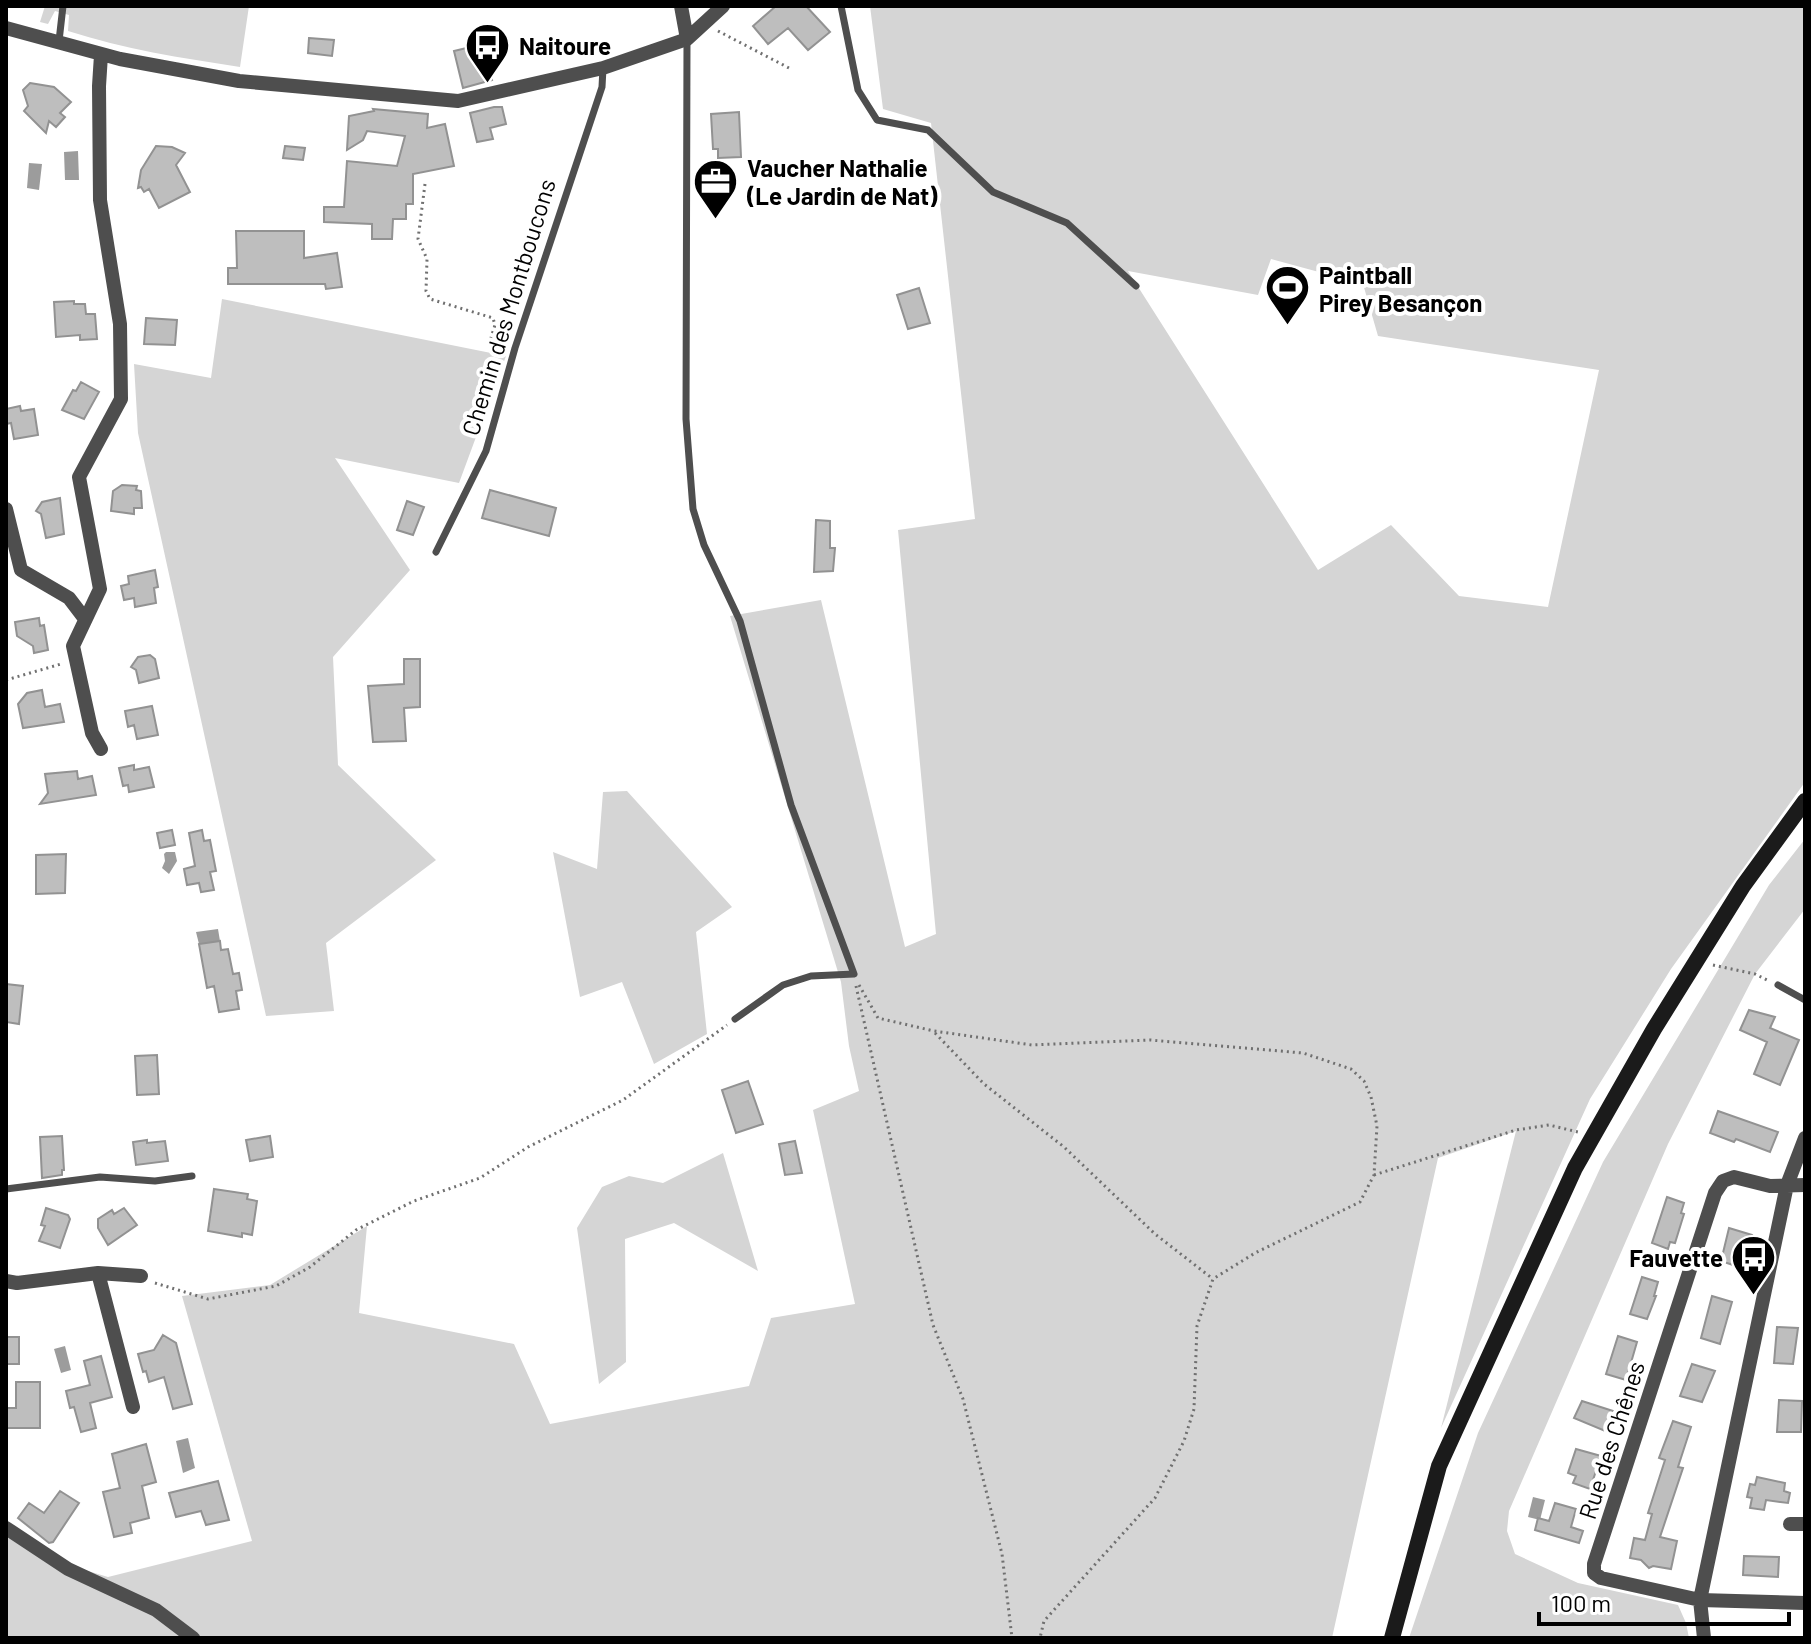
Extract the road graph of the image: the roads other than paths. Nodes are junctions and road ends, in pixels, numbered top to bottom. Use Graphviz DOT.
graph roads {
  1 [pos="63,6"];
  2 [pos="681,6"];
  3 [pos="723,6"];
  4 [pos="841,6"];
  5 [pos="6,28"];
  6 [pos="687,39"];
  7 [pos="59,41"];
  8 [pos="101,55"];
  9 [pos="603,68"];
  10 [pos="1136,286"];
  11 [pos="6,509"];
  12 [pos="436,552"];
  13 [pos="85,619"];
  14 [pos="101,749"];
  15 [pos="1805,801"];
  16 [pos="1778,985"];
  17 [pos="1805,1000"];
  18 [pos="735,1019"];
  19 [pos="1805,1138"];
  20 [pos="192,1176"];
  21 [pos="1787,1185"];
  22 [pos="1805,1185"];
  23 [pos="6,1189"];
  24 [pos="98,1273"];
  25 [pos="141,1276"];
  26 [pos="6,1281"];
  27 [pos="133,1407"];
  28 [pos="6,1528"];
  29 [pos="1700,1600"];
  30 [pos="1805,1603"];
  31 [pos="193,1638"];
  32 [pos="1392,1638"];
  33 [pos="1704,1638"];
  1 -- 7 [label="lane"];
  2 -- 6 [label="street"];
  3 -- 6 [label="street"];
  4 -- 10 [label="lane"];
  5 -- 7 [label="street"];
  6 -- 9 [label="street"];
  6 -- 18 [label="lane"];
  7 -- 8 [label="street"];
  8 -- 9 [label="street"];
  8 -- 13 [label="street"];
  9 -- 12 [label="lane, Chemin des Montboucons"];
  11 -- 13 [label="street"];
  13 -- 14 [label="street"];
  15 -- 32 [label="main road"];
  16 -- 17 [label="lane"];
  19 -- 21 [label="street"];
  20 -- 23 [label="lane"];
  21 -- 22 [label="street"];
  21 -- 29 [label="street"];
  21 -- 29 [label="street, Rue des Chênes"];
  24 -- 25 [label="street"];
  24 -- 26 [label="street"];
  24 -- 27 [label="street"];
  28 -- 31 [label="street"];
  29 -- 30 [label="street, Rue des Chênes"];
  29 -- 33 [label="street"];
}
